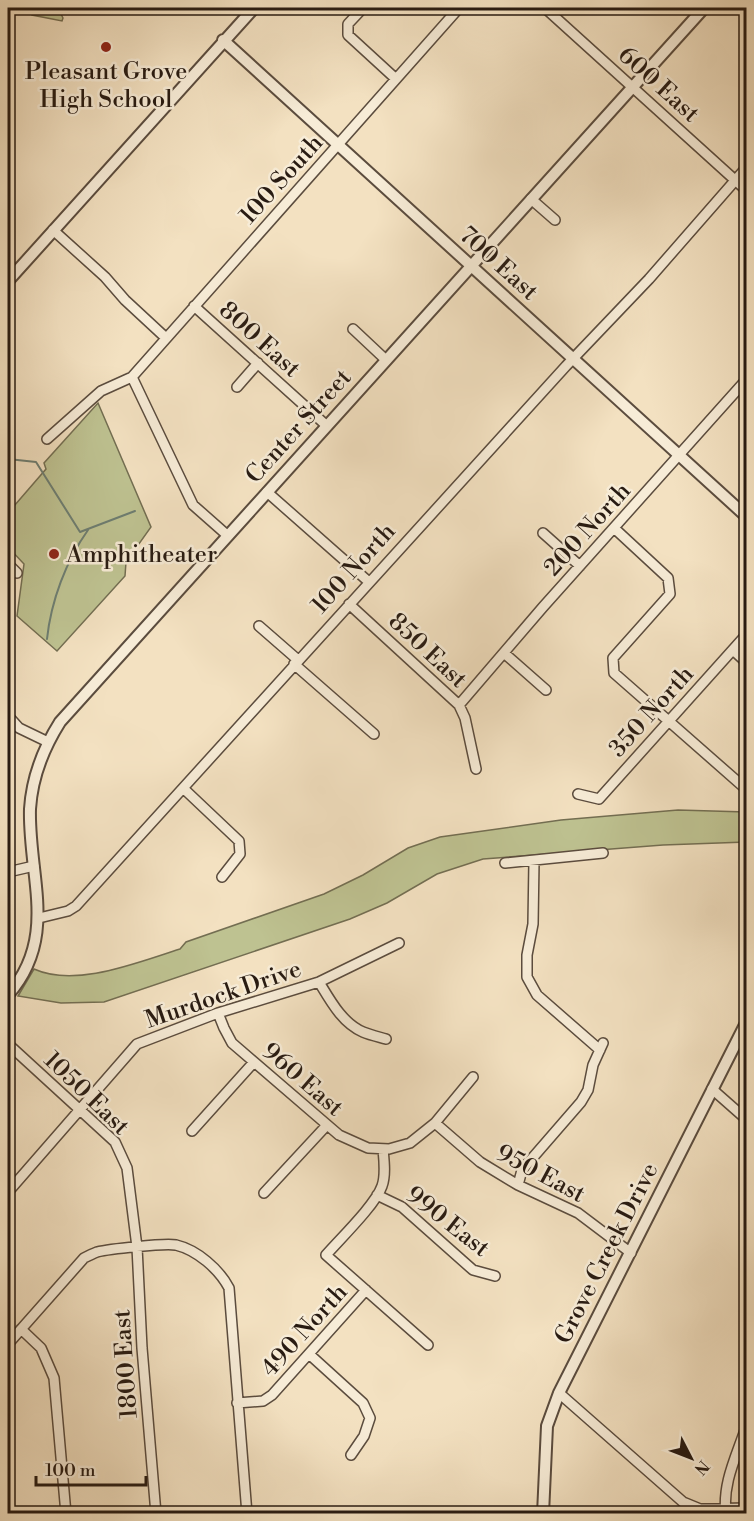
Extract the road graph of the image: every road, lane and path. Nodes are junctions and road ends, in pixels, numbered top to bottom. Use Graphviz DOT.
graph roads {
  1 [pos="254,8"];
  2 [pos="363,8"];
  3 [pos="459,8"];
  4 [pos="545,8"];
  5 [pos="704,8"];
  6 [pos="224,40"];
  7 [pos="396,79"];
  8 [pos="633,86"];
  9 [pos="338,145"];
  10 [pos="747,168"];
  11 [pos="736,180"];
  12 [pos="747,190"];
  13 [pos="531,199"];
  14 [pos="555,220"];
  15 [pos="53,230"];
  16 [pos="470,266"];
  17 [pos="8,281"];
  18 [pos="194,306"];
  19 [pos="353,329"];
  20 [pos="166,338"];
  21 [pos="574,358"];
  22 [pos="386,360"];
  23 [pos="258,363"];
  24 [pos="132,377"];
  25 [pos="747,380"];
  26 [pos="237,387"];
  27 [pos="327,426"];
  28 [pos="47,439"];
  29 [pos="680,455"];
  30 [pos="267,492"];
  31 [pos="747,516"];
  32 [pos="614,528"];
  33 [pos="543,533"];
  34 [pos="227,535"];
  35 [pos="8,564"];
  36 [pos="580,566"];
  37 [pos="17,573"];
  38 [pos="369,582"];
  39 [pos="349,604"];
  40 [pos="259,626"];
  41 [pos="747,635"];
  42 [pos="733,650"];
  43 [pos="504,653"];
  44 [pos="296,662"];
  45 [pos="747,662"];
  46 [pos="546,690"];
  47 [pos="459,705"];
  48 [pos="10,718"];
  49 [pos="668,722"];
  50 [pos="374,734"];
  51 [pos="48,742"];
  52 [pos="476,769"];
  53 [pos="183,788"];
  54 [pos="747,789"];
  55 [pos="578,794"];
  56 [pos="603,853"];
  57 [pos="534,861"];
  58 [pos="505,863"];
  59 [pos="34,866"];
  60 [pos="8,872"];
  61 [pos="222,877"];
  62 [pos="39,918"];
  63 [pos="399,943"];
  64 [pos="319,982"];
  65 [pos="8,995"];
  66 [pos="218,1013"];
  67 [pos="747,1023"];
  68 [pos="386,1039"];
  69 [pos="8,1044"];
  70 [pos="254,1062"];
  71 [pos="473,1077"];
  72 [pos="712,1089"];
  73 [pos="81,1110"];
  74 [pos="747,1119"];
  75 [pos="435,1123"];
  76 [pos="327,1125"];
  77 [pos="192,1131"];
  78 [pos="383,1149"];
  79 [pos="518,1185"];
  80 [pos="8,1192"];
  81 [pos="264,1193"];
  82 [pos="377,1195"];
  83 [pos="137,1247"];
  84 [pos="631,1253"];
  85 [pos="495,1276"];
  86 [pos="366,1290"];
  87 [pos="21,1329"];
  88 [pos="8,1344"];
  89 [pos="428,1345"];
  90 [pos="309,1354"];
  91 [pos="560,1393"];
  92 [pos="237,1403"];
  93 [pos="747,1426"];
  94 [pos="351,1455"];
  95 [pos="747,1508"];
  96 [pos="726,1511"];
  97 [pos="66,1514"];
  98 [pos="156,1514"];
  99 [pos="247,1514"];
  100 [pos="543,1514"];
  1 -- 6 [label="street"];
  2 -- 7 [label="street"];
  3 -- 7 [label="street, 100 South"];
  4 -- 8 [label="street, 600 East"];
  5 -- 8 [label="street, Center Street"];
  6 -- 9 [label="street, 700 East"];
  6 -- 15 [label="street"];
  7 -- 9 [label="street, 100 South"];
  8 -- 11 [label="street, 600 East"];
  8 -- 13 [label="street, Center Street"];
  9 -- 16 [label="street, 700 East"];
  9 -- 18 [label="street, 100 South"];
  10 -- 11 [label="street, 100 North"];
  11 -- 12 [label="street, 600 East"];
  11 -- 21 [label="street, 100 North"];
  13 -- 14 [label="street"];
  13 -- 16 [label="street, Center Street"];
  15 -- 17 [label="street"];
  15 -- 20 [label="street"];
  16 -- 21 [label="street, 700 East"];
  16 -- 22 [label="street, Center Street"];
  18 -- 20 [label="street, 100 South"];
  18 -- 23 [label="street, 800 East"];
  19 -- 22 [label="street"];
  20 -- 24 [label="street, 100 South"];
  21 -- 29 [label="street, 700 East"];
  21 -- 38 [label="street, 100 North"];
  22 -- 27 [label="street, Center Street"];
  23 -- 26 [label="street"];
  23 -- 27 [label="street, 800 East"];
  24 -- 28 [label="street"];
  24 -- 34 [label="street"];
  25 -- 29 [label="street, 200 North"];
  27 -- 30 [label="street, Center Street"];
  29 -- 31 [label="street, 700 East"];
  29 -- 32 [label="street, 200 North"];
  30 -- 34 [label="street, Center Street"];
  30 -- 38 [label="street"];
  32 -- 36 [label="street, 200 North"];
  32 -- 49 [label="street"];
  33 -- 36 [label="street"];
  34 -- 51 [label="street, Center Street"];
  35 -- 37 [label="street"];
  36 -- 43 [label="street, 200 North"];
  38 -- 39 [label="street, 100 North"];
  39 -- 44 [label="street, 100 North"];
  39 -- 47 [label="street, 850 East"];
  40 -- 44 [label="street"];
  41 -- 42 [label="street, 350 North"];
  42 -- 45 [label="street"];
  42 -- 49 [label="street, 350 North"];
  43 -- 46 [label="street"];
  43 -- 47 [label="street, 200 North"];
  44 -- 50 [label="street"];
  44 -- 53 [label="street, 100 North"];
  47 -- 52 [label="street, 850 East"];
  48 -- 51 [label="street"];
  49 -- 54 [label="street"];
  49 -- 55 [label="street, 350 North"];
  51 -- 59 [label="street, Center Street"];
  53 -- 61 [label="street"];
  53 -- 62 [label="street, 100 North"];
  56 -- 57 [label="street"];
  57 -- 58 [label="street"];
  57 -- 79 [label="street"];
  59 -- 60 [label="street"];
  59 -- 62 [label="street, Center Street"];
  62 -- 65 [label="street"];
  63 -- 64 [label="street, Murdock Drive"];
  64 -- 66 [label="street, Murdock Drive"];
  64 -- 68 [label="street"];
  66 -- 70 [label="street, 960 East"];
  66 -- 73 [label="street, Murdock Drive"];
  67 -- 72 [label="street, Grove Creek Drive"];
  69 -- 73 [label="street, 1050 East"];
  70 -- 76 [label="street, 960 East"];
  70 -- 77 [label="street"];
  71 -- 75 [label="street"];
  72 -- 74 [label="street"];
  72 -- 84 [label="street, Grove Creek Drive"];
  73 -- 80 [label="street, Murdock Drive"];
  73 -- 83 [label="street, 1050 East"];
  75 -- 78 [label="street"];
  75 -- 79 [label="street, 950 East"];
  76 -- 78 [label="street, 960 East"];
  76 -- 81 [label="street"];
  78 -- 82 [label="street"];
  79 -- 84 [label="street, 950 East"];
  82 -- 85 [label="street, 990 East"];
  82 -- 86 [label="street"];
  83 -- 87 [label="street"];
  83 -- 92 [label="street"];
  83 -- 98 [label="street, 1800 East"];
  84 -- 91 [label="street, Grove Creek Drive"];
  86 -- 89 [label="street"];
  86 -- 90 [label="street, 490 North"];
  87 -- 88 [label="street"];
  87 -- 97 [label="street"];
  90 -- 92 [label="street, 490 North"];
  90 -- 94 [label="street"];
  91 -- 96 [label="street"];
  91 -- 100 [label="street, Grove Creek Drive"];
  92 -- 99 [label="street"];
  93 -- 96 [label="street"];
  95 -- 96 [label="street"];
}
